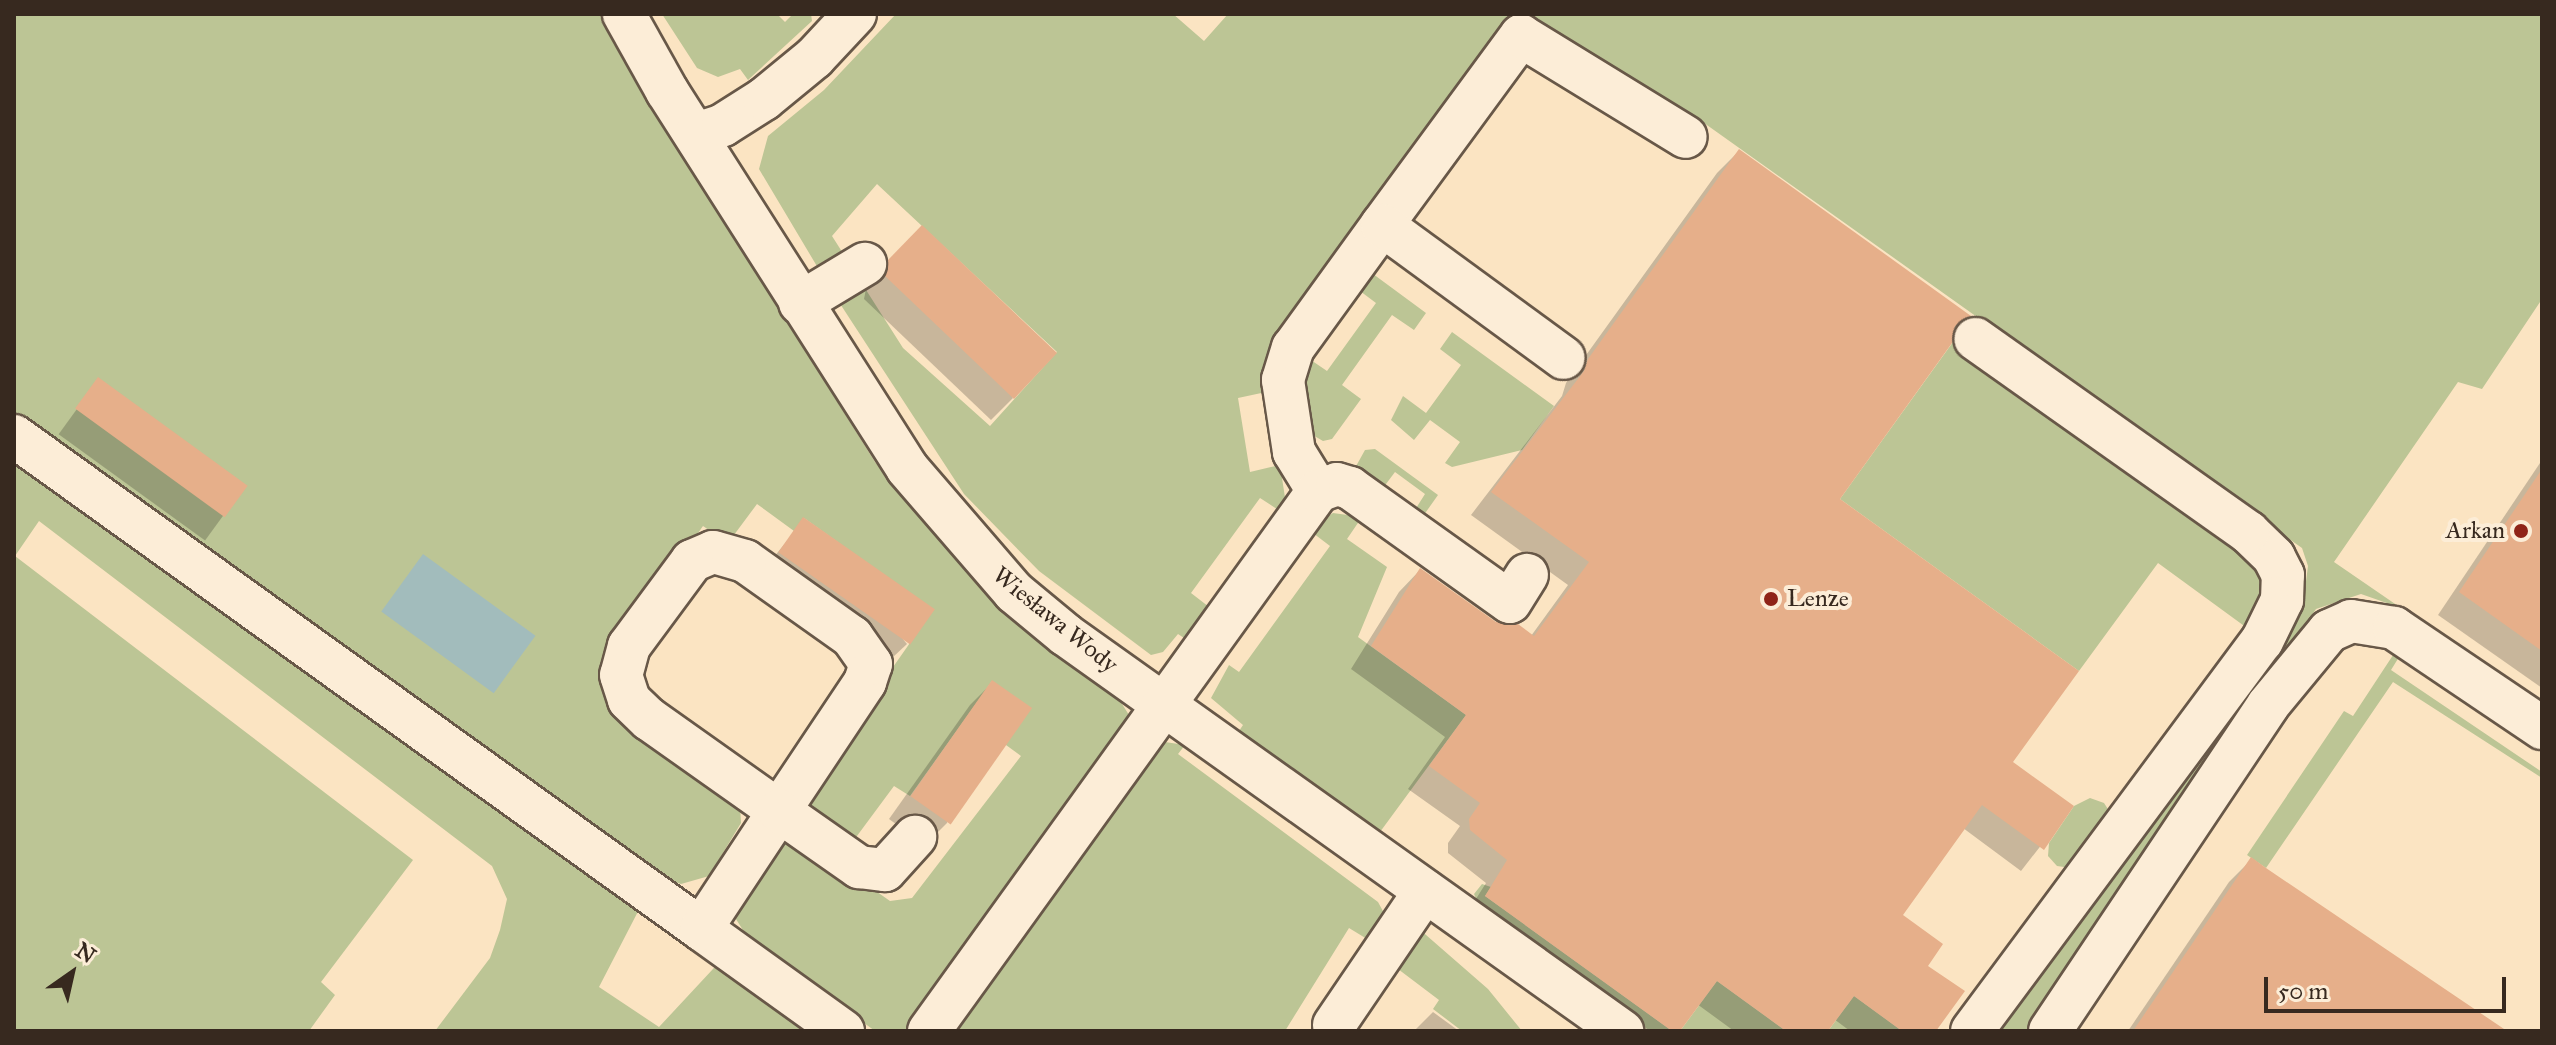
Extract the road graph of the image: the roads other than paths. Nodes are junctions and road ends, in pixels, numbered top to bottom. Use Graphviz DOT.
graph roads {
  1 [pos="624,14"];
  2 [pos="855,14"];
  3 [pos="696,134"];
  4 [pos="1686,137"];
  5 [pos="1382,225"];
  6 [pos="865,264"];
  7 [pos="800,303"];
  8 [pos="1975,339"];
  9 [pos="1564,358"];
  10 [pos="14,436"];
  11 [pos="1318,491"];
  12 [pos="1527,575"];
  13 [pos="1166,705"];
  14 [pos="2542,728"];
  15 [pos="779,811"];
  16 [pos="915,837"];
  17 [pos="1425,891"];
  18 [pos="701,929"];
  19 [pos="1334,1025"];
  20 [pos="843,1031"];
  21 [pos="929,1031"];
  22 [pos="1622,1031"];
  23 [pos="1972,1031"];
  24 [pos="2050,1031"];
  1 -- 3 [label="street, Wiesława Wody"];
  2 -- 3 [label="street"];
  3 -- 7 [label="street, Wiesława Wody"];
  4 -- 5 [label="street"];
  5 -- 9 [label="street"];
  5 -- 11 [label="street"];
  6 -- 7 [label="street"];
  7 -- 13 [label="street, Wiesława Wody"];
  8 -- 23 [label="street"];
  10 -- 18 [label="street"];
  11 -- 12 [label="street"];
  11 -- 13 [label="street"];
  13 -- 17 [label="street, Wiesława Wody"];
  13 -- 21 [label="street"];
  14 -- 24 [label="street"];
  15 -- 15 [label="street"];
  15 -- 16 [label="street"];
  15 -- 18 [label="street"];
  17 -- 19 [label="street"];
  17 -- 22 [label="street, Wiesława Wody"];
  18 -- 20 [label="street"];
}
